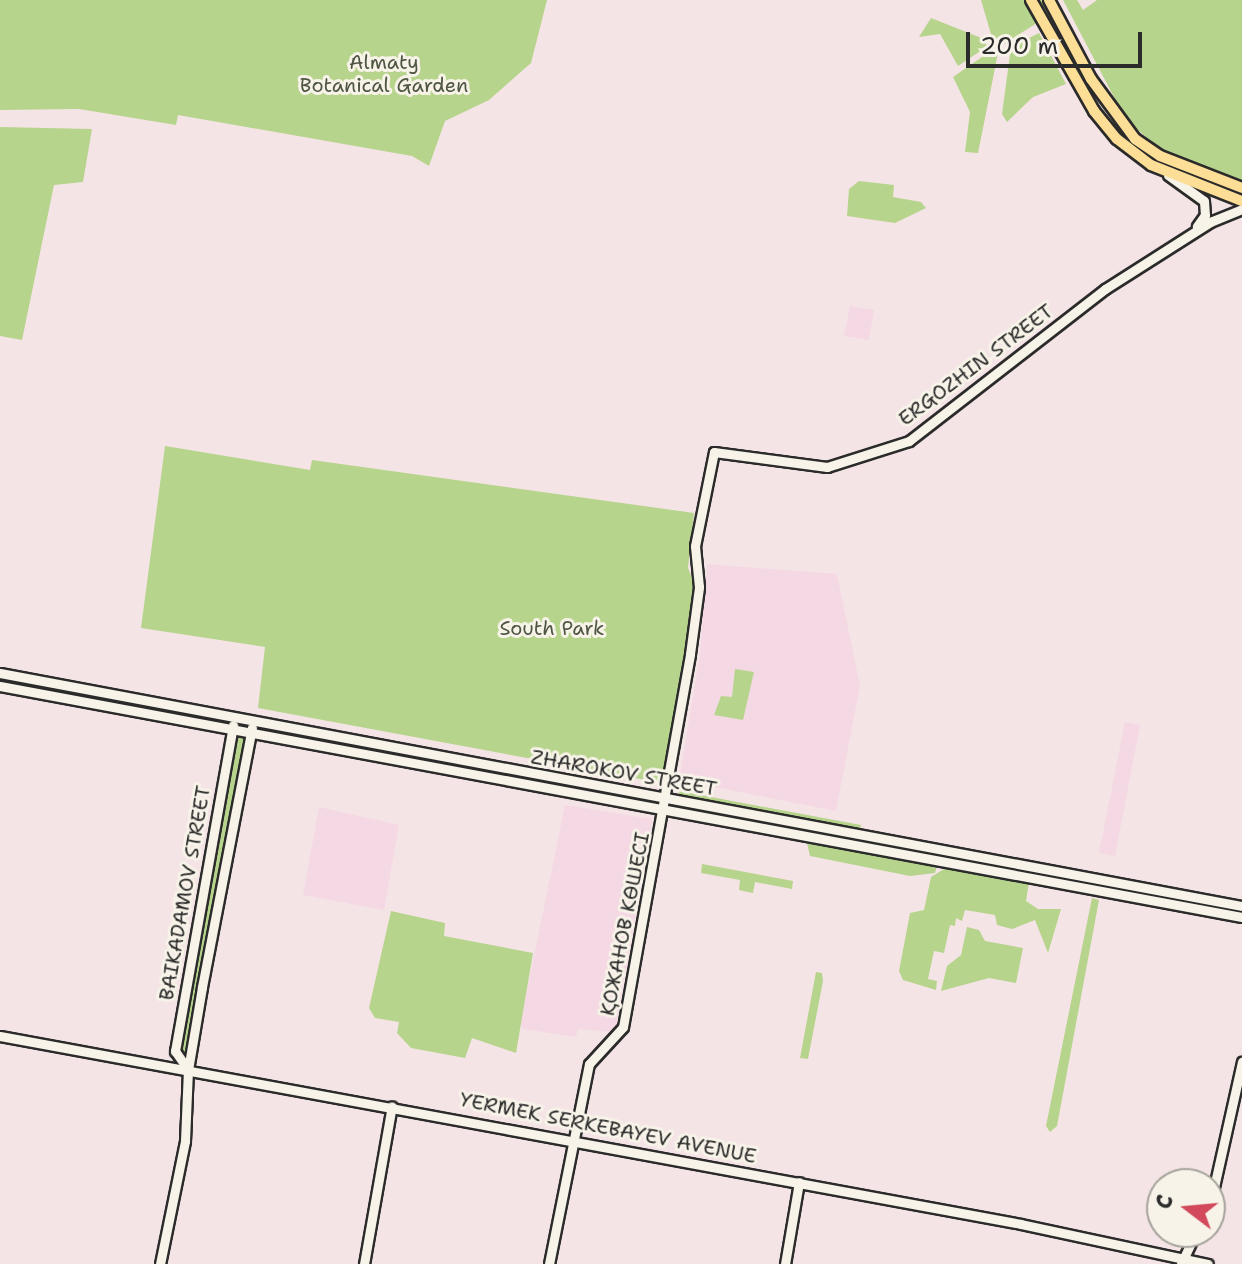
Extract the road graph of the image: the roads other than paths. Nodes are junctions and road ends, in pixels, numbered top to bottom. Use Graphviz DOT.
graph roads {
  1 [pos="1031,0"];
  2 [pos="1049,0"];
  3 [pos="1151,165"];
  4 [pos="1242,188"];
  5 [pos="1242,201"];
  6 [pos="1242,209"];
  7 [pos="1192,232"];
  8 [pos="0,673"];
  9 [pos="0,686"];
  10 [pos="234,723"];
  11 [pos="252,726"];
  12 [pos="382,751"];
  13 [pos="667,800"];
  14 [pos="665,811"];
  15 [pos="1033,867"];
  16 [pos="1030,878"];
  17 [pos="1242,906"];
  18 [pos="1242,917"];
  19 [pos="184,995"];
  20 [pos="200,997"];
  21 [pos="0,1036"];
  22 [pos="1242,1062"];
  23 [pos="188,1070"];
  24 [pos="392,1106"];
  25 [pos="572,1140"];
  26 [pos="1218,1168"];
  27 [pos="799,1182"];
  28 [pos="1182,1261"];
  29 [pos="160,1264"];
  30 [pos="364,1264"];
  31 [pos="549,1264"];
  32 [pos="785,1264"];
  33 [pos="1208,1264"];
  1 -- 3 [label="main road"];
  2 -- 4 [label="main road"];
  3 -- 5 [label="main road"];
  3 -- 7 [label="street"];
  6 -- 7 [label="street, ERGOZHIN STREET"];
  7 -- 13 [label="street, ERGOZHIN STREET"];
  8 -- 10 [label="street, ZHAROKOV STREET"];
  9 -- 10 [label="street, ZHAROKOV STREET"];
  10 -- 11 [label="street, ZHAROKOV STREET"];
  10 -- 19 [label="street, BAIKADAMOV STREET"];
  11 -- 12 [label="street, ZHAROKOV STREET"];
  11 -- 20 [label="street, BAIKADAMOV STREET"];
  12 -- 13 [label="street, ZHAROKOV STREET"];
  12 -- 14 [label="street, ZHAROKOV STREET"];
  13 -- 14 [label="street, ҚОЖАНОВ КӨШЕСІ"];
  13 -- 15 [label="street, ZHAROKOV STREET"];
  14 -- 16 [label="street, ZHAROKOV STREET"];
  14 -- 25 [label="street, ҚОЖАНОВ КӨШЕСІ"];
  15 -- 16 [label="street"];
  15 -- 17 [label="street, ZHAROKOV STREET"];
  16 -- 18 [label="street, ZHAROKOV STREET"];
  19 -- 20 [label="street"];
  19 -- 23 [label="street, BAIKADAMOV STREET"];
  20 -- 23 [label="street, BAIKADAMOV STREET"];
  21 -- 23 [label="street, YERMEK SERKEBAYEV AVENUE"];
  22 -- 26 [label="street"];
  23 -- 24 [label="street, YERMEK SERKEBAYEV AVENUE"];
  23 -- 29 [label="street, BAIKADAMOV STREET"];
  24 -- 25 [label="street, YERMEK SERKEBAYEV AVENUE"];
  24 -- 30 [label="street"];
  25 -- 27 [label="street, YERMEK SERKEBAYEV AVENUE"];
  25 -- 31 [label="street, ҚОЖАНОВ КӨШЕСІ"];
  27 -- 28 [label="street, YERMEK SERKEBAYEV AVENUE"];
  27 -- 32 [label="street"];
  28 -- 33 [label="street, YERMEK SERKEBAYEV AVENUE"];
}
